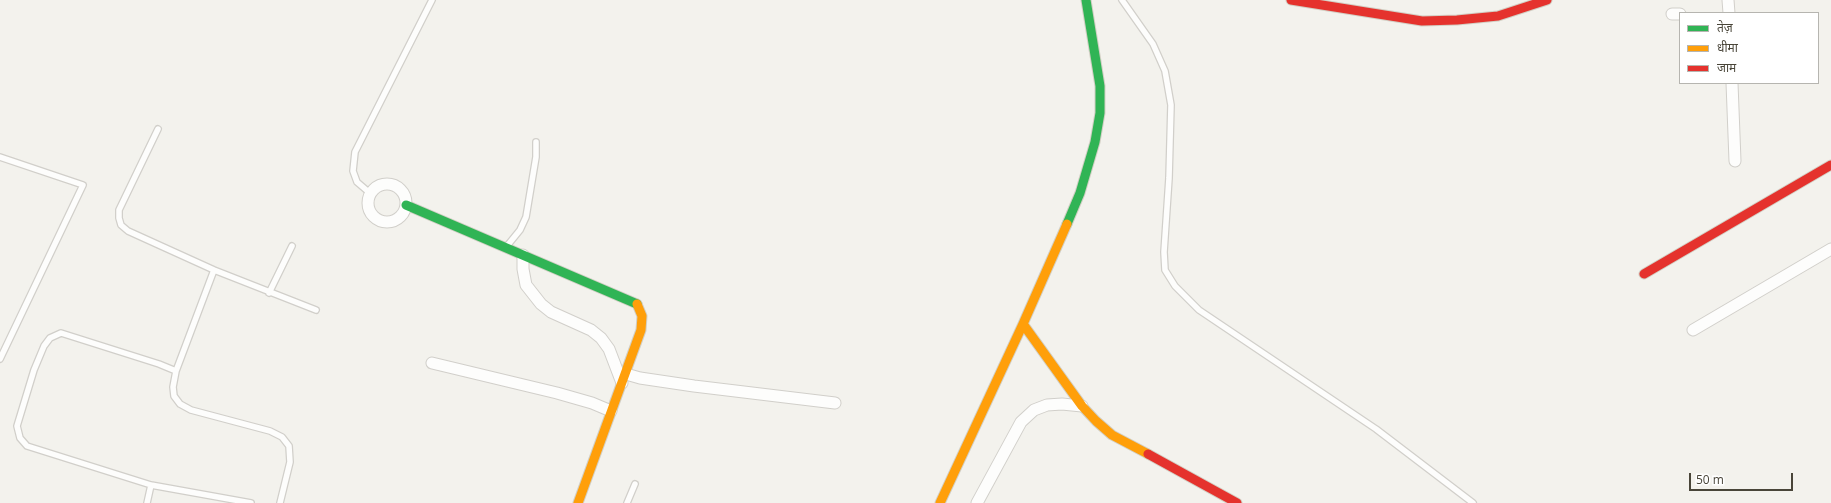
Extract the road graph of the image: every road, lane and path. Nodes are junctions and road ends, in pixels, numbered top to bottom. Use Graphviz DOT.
graph roads {
  1 [pos="432,0"];
  2 [pos="1086,0"];
  3 [pos="1122,0"];
  4 [pos="1291,0"];
  5 [pos="1547,0"];
  6 [pos="1728,0"];
  7 [pos="1529,3"];
  8 [pos="1729,12"];
  9 [pos="1732,84"];
  10 [pos="158,129"];
  11 [pos="536,142"];
  12 [pos="0,157"];
  13 [pos="1735,161"];
  14 [pos="1831,165"];
  15 [pos="370,194"];
  16 [pos="406,205"];
  17 [pos="292,246"];
  18 [pos="506,248"];
  19 [pos="1831,250"];
  20 [pos="523,255"];
  21 [pos="214,270"];
  22 [pos="1644,274"];
  23 [pos="269,293"];
  24 [pos="316,310"];
  25 [pos="1023,324"];
  26 [pos="1693,330"];
  27 [pos="0,359"];
  28 [pos="432,363"];
  29 [pos="176,371"];
  30 [pos="624,379"];
  31 [pos="834,403"];
  32 [pos="1082,406"];
  33 [pos="611,411"];
  34 [pos="635,484"];
  35 [pos="151,485"];
  36 [pos="147,503"];
  37 [pos="251,503"];
  38 [pos="280,503"];
  39 [pos="578,503"];
  40 [pos="627,503"];
  41 [pos="940,503"];
  42 [pos="978,503"];
  43 [pos="1237,503"];
  44 [pos="1473,503"];
  1 -- 15 [label="lane"];
  2 -- 25 [label="street"];
  3 -- 44 [label="lane"];
  4 -- 7 [label="street"];
  5 -- 7 [label="street"];
  6 -- 8 [label="street"];
  9 -- 13 [label="street"];
  10 -- 21 [label="lane"];
  11 -- 18 [label="lane"];
  12 -- 27 [label="lane"];
  14 -- 22 [label="street"];
  15 -- 16 [label="street"];
  15 -- 16 [label="street"];
  16 -- 18 [label="street"];
  17 -- 23 [label="lane"];
  18 -- 20 [label="street"];
  19 -- 26 [label="street"];
  20 -- 30 [label="street"];
  20 -- 30 [label="street"];
  21 -- 23 [label="lane"];
  21 -- 29 [label="lane"];
  23 -- 24 [label="lane"];
  25 -- 32 [label="street"];
  25 -- 41 [label="street"];
  28 -- 33 [label="street"];
  29 -- 35 [label="lane"];
  29 -- 38 [label="lane"];
  30 -- 31 [label="street"];
  30 -- 33 [label="street"];
  32 -- 42 [label="street"];
  32 -- 43 [label="street"];
  33 -- 39 [label="street"];
  34 -- 40 [label="lane"];
  35 -- 36 [label="lane"];
  35 -- 37 [label="lane"];
}
